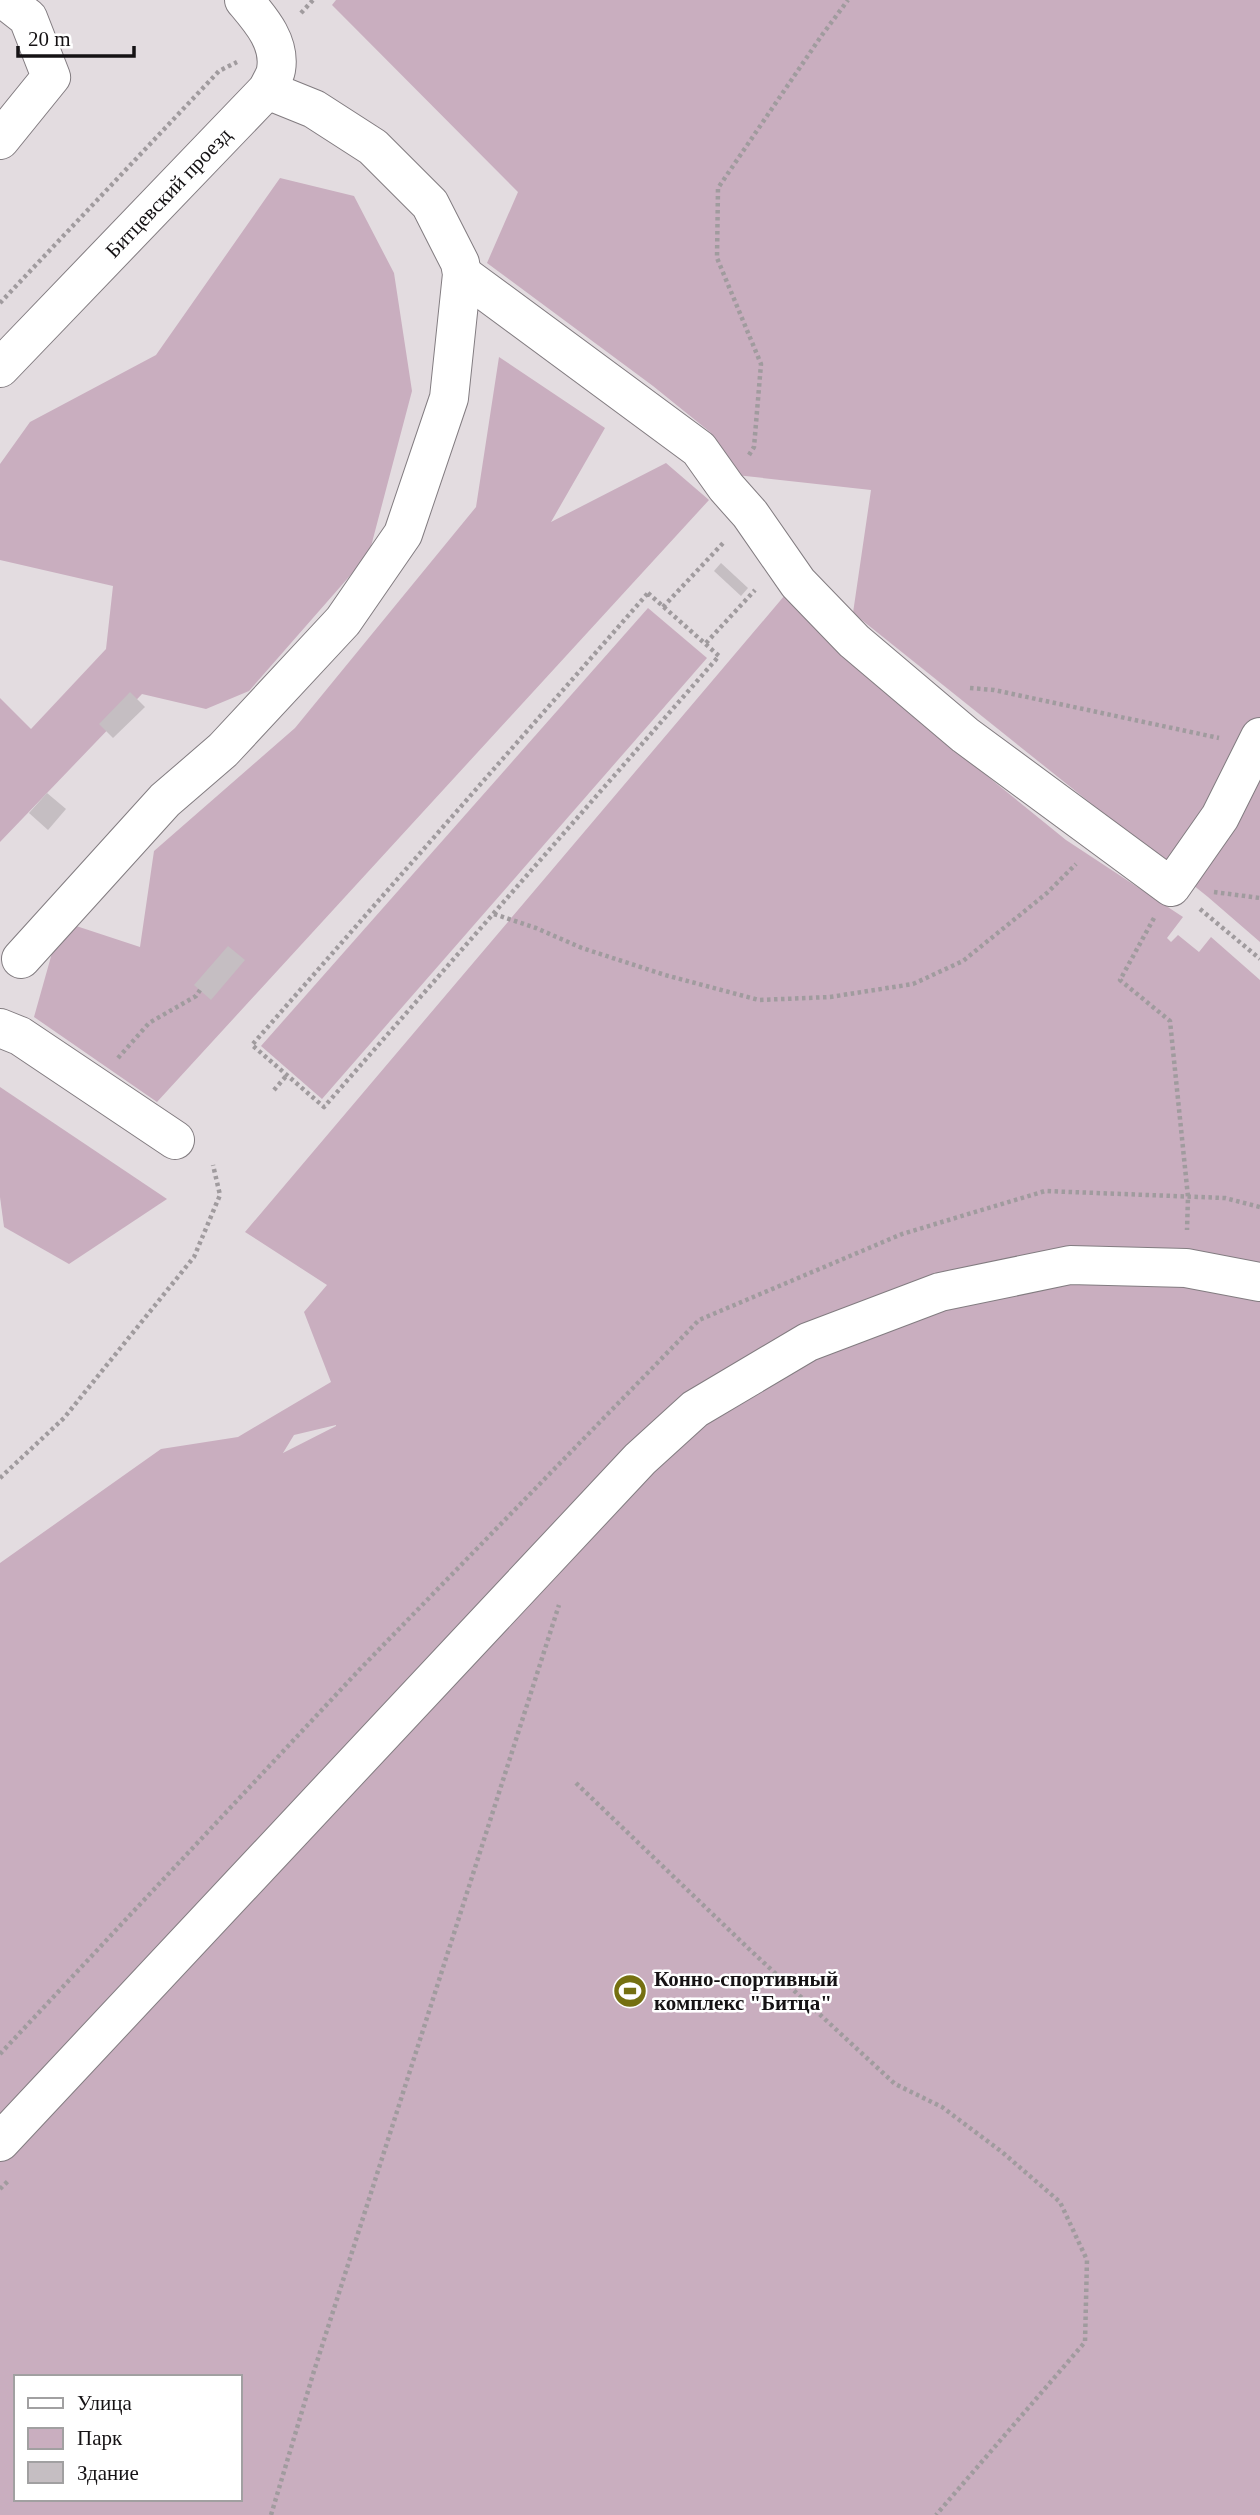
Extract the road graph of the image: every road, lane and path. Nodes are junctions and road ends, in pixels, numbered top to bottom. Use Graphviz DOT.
graph roads {
  1 [pos="5,0"];
  2 [pos="244,0"];
  3 [pos="848,0"];
  4 [pos="273,43"];
  5 [pos="267,90"];
  6 [pos="0,140"];
  7 [pos="462,275"];
  8 [pos="0,303"];
  9 [pos="0,366"];
  10 [pos="738,500"];
  11 [pos="783,560"];
  12 [pos="663,607"];
  13 [pos="706,643"];
  14 [pos="968,688"];
  15 [pos="1258,742"];
  16 [pos="1104,837"];
  17 [pos="1171,887"];
  18 [pos="494,914"];
  19 [pos="20,958"];
  20 [pos="1260,959"];
  21 [pos="200,990"];
  22 [pos="0,1028"];
  23 [pos="287,1075"];
  24 [pos="93,1085"];
  25 [pos="274,1090"];
  26 [pos="175,1140"];
  27 [pos="214,1165"];
  28 [pos="1186,1268"];
  29 [pos="1260,1282"];
  30 [pos="0,1478"];
  31 [pos="560,1601"];
  32 [pos="576,1783"];
  33 [pos="0,2142"];
  34 [pos="10,2179"];
  35 [pos="0,2189"];
  36 [pos="271,2515"];
  37 [pos="936,2515"];
  1 -- 6 [label="street"];
  2 -- 4 [label="street"];
  3 -- 10 [label="path"];
  4 -- 5 [label="street"];
  4 -- 8 [label="path"];
  5 -- 7 [label="street"];
  5 -- 9 [label="street, Битцевский проезд"];
  7 -- 10 [label="street"];
  7 -- 19 [label="street"];
  10 -- 11 [label="street"];
  10 -- 12 [label="path"];
  11 -- 13 [label="path"];
  11 -- 16 [label="street"];
  12 -- 13 [label="path"];
  12 -- 23 [label="path"];
  13 -- 18 [label="path"];
  14 -- 15 [label="path"];
  15 -- 17 [label="street"];
  16 -- 17 [label="street"];
  16 -- 18 [label="path"];
  17 -- 20 [label="path"];
  17 -- 28 [label="path"];
  18 -- 23 [label="path"];
  21 -- 24 [label="path"];
  22 -- 24 [label="street"];
  23 -- 25 [label="path"];
  24 -- 26 [label="street"];
  27 -- 30 [label="path"];
  28 -- 29 [label="street"];
  28 -- 33 [label="street"];
  31 -- 36 [label="path"];
  32 -- 37 [label="path"];
  34 -- 35 [label="path"];
}
